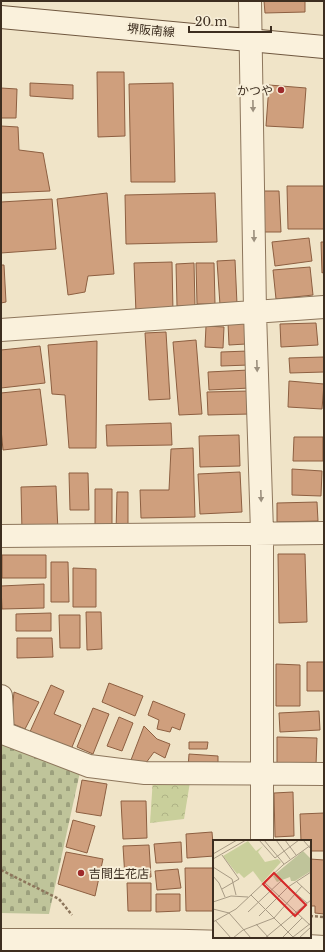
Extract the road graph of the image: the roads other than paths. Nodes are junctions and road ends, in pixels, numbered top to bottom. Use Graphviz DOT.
graph roads {
  1 [pos="250,1"];
  2 [pos="1,17"];
  3 [pos="252,39"];
  4 [pos="324,47"];
  5 [pos="324,306"];
  6 [pos="255,312"];
  7 [pos="1,330"];
  8 [pos="262,532"];
  9 [pos="324,532"];
  10 [pos="1,536"];
  11 [pos="1,696"];
  12 [pos="261,774"];
  13 [pos="324,774"];
  14 [pos="262,840"];
  15 [pos="1,940"];
  16 [pos="263,940"];
  17 [pos="324,947"];
  1 -- 3 [label="street"];
  2 -- 3 [label="street, 堺阪南線"];
  3 -- 4 [label="street, 堺阪南線"];
  3 -- 6 [label="street, one-way"];
  5 -- 6 [label="street"];
  6 -- 7 [label="street"];
  6 -- 8 [label="street, one-way"];
  8 -- 9 [label="street"];
  8 -- 10 [label="street"];
  8 -- 12 [label="street"];
  11 -- 12 [label="street"];
  12 -- 13 [label="street"];
  12 -- 14 [label="street"];
  15 -- 16 [label="street"];
  16 -- 17 [label="street"];
}
